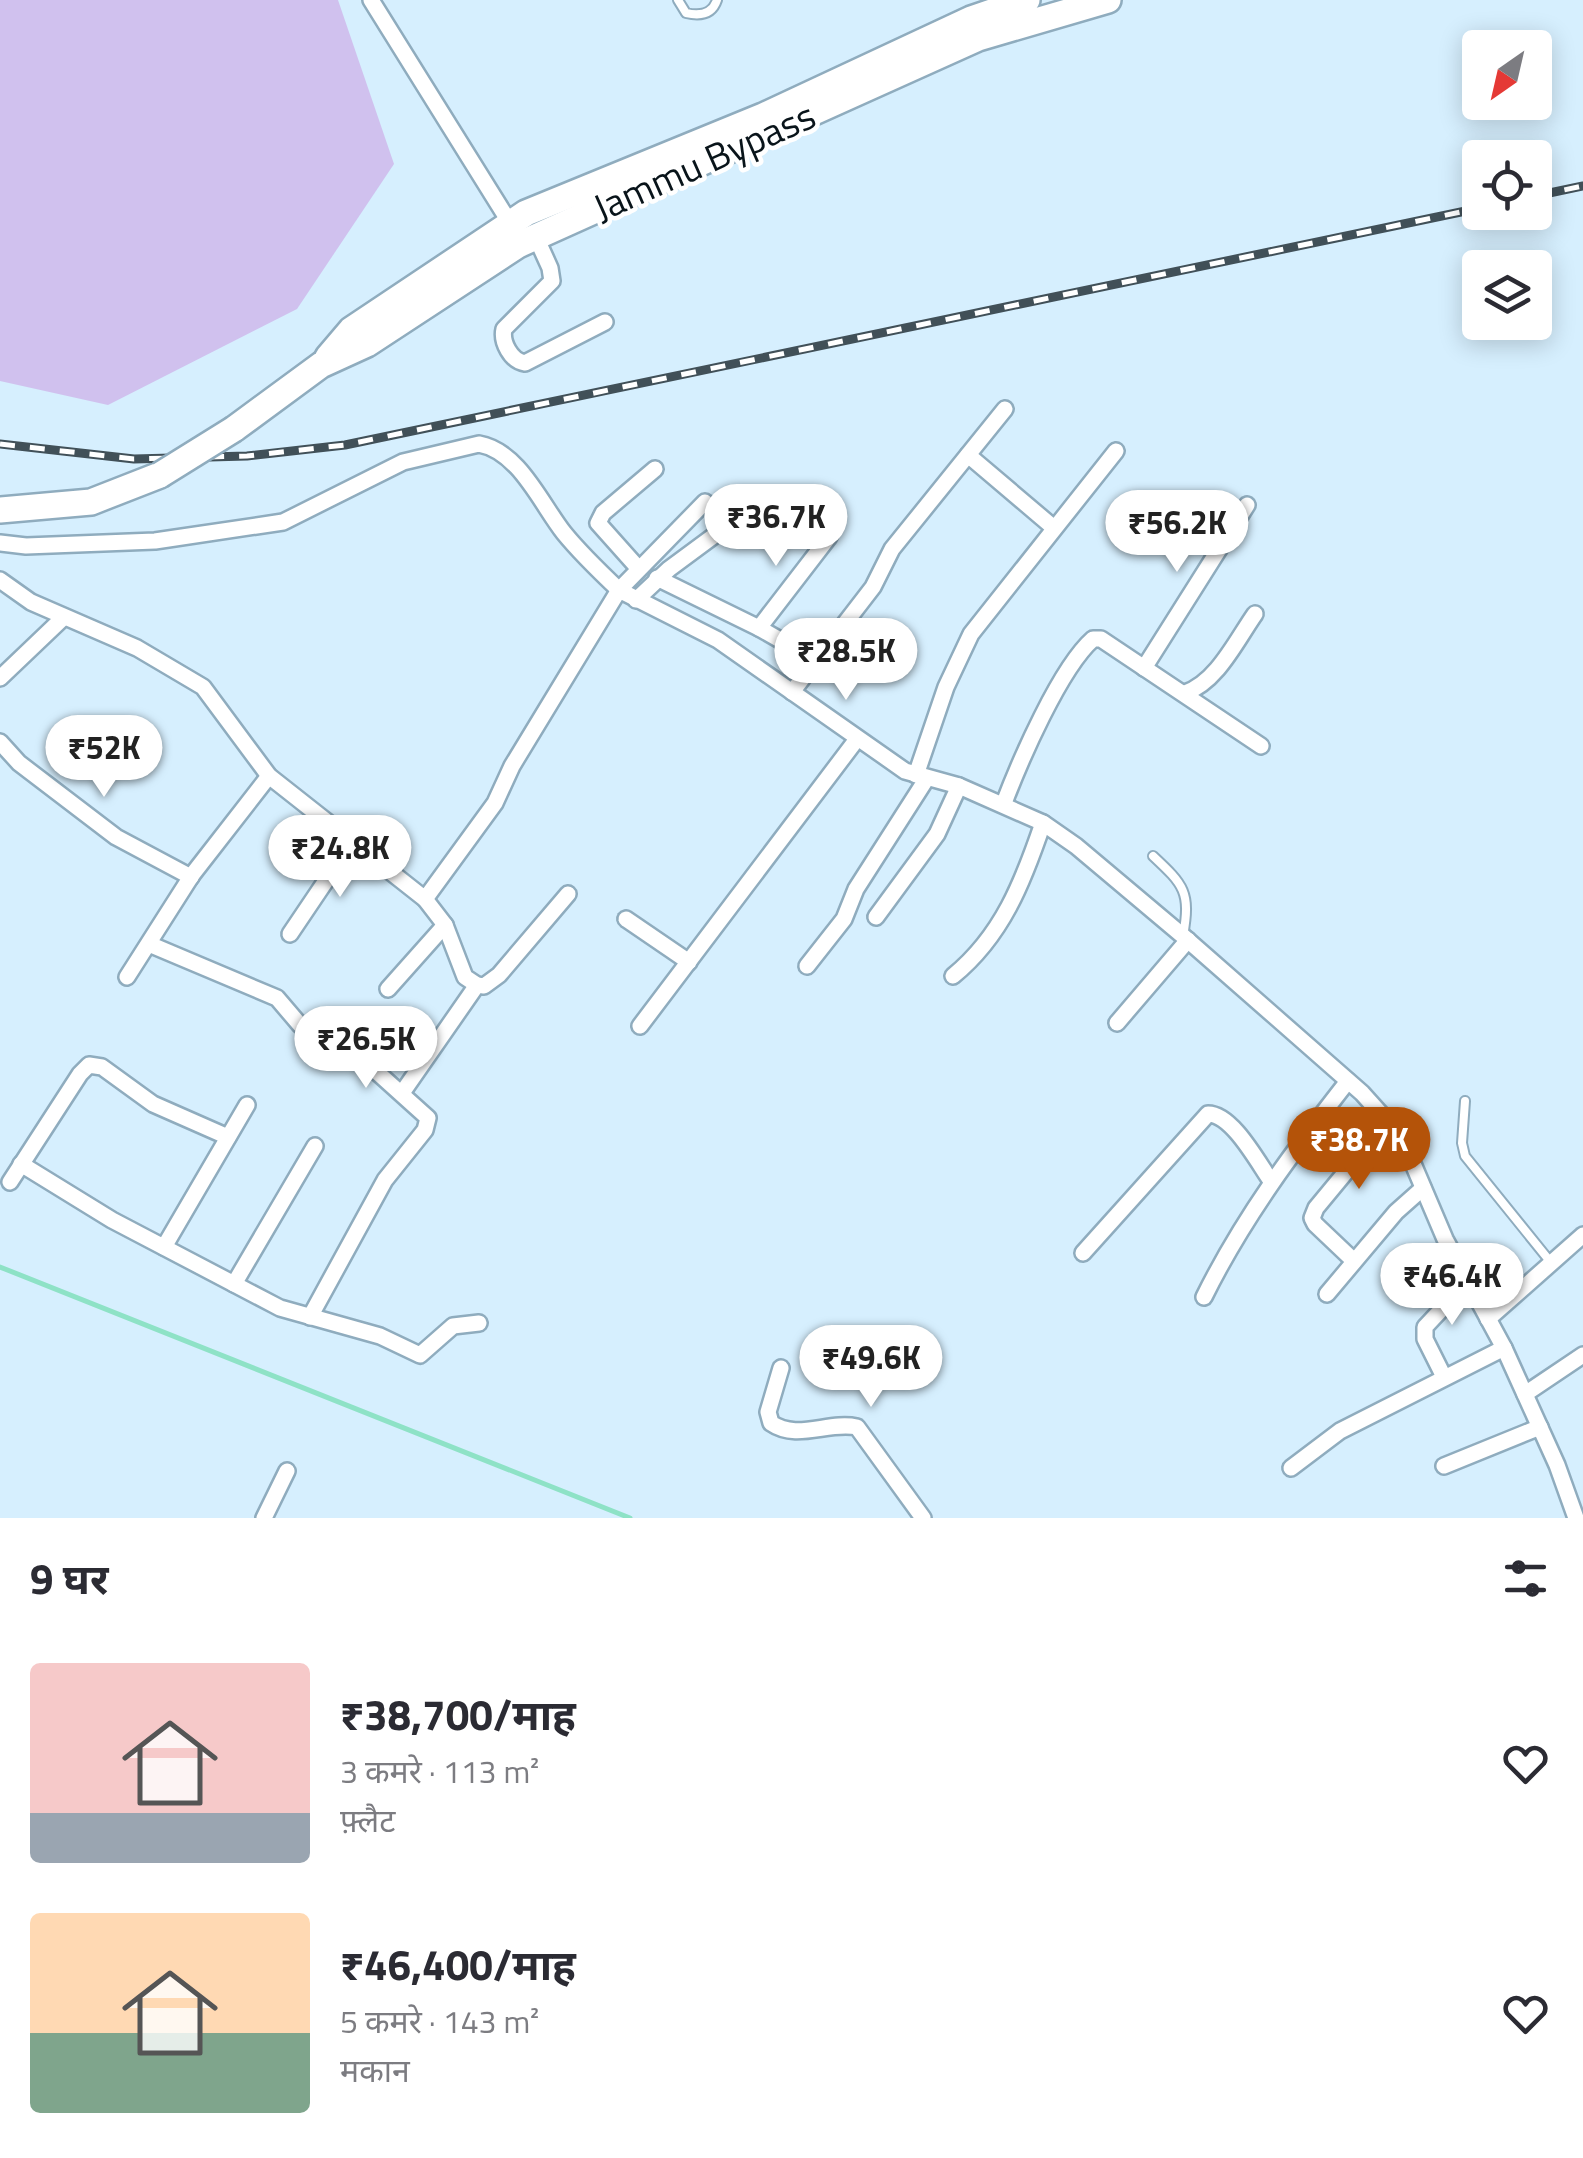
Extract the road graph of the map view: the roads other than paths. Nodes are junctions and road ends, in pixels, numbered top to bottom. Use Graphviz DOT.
graph roads {
  1 [pos="371,0"];
  2 [pos="678,0"];
  3 [pos="717,0"];
  4 [pos="1027,0"];
  5 [pos="1108,0"];
  6 [pos="1001,12"];
  7 [pos="510,223"];
  8 [pos="536,236"];
  9 [pos="606,322"];
  10 [pos="321,365"];
  11 [pos="1005,408"];
  12 [pos="1116,451"];
  13 [pos="968,455"];
  14 [pos="654,468"];
  15 [pos="705,502"];
  16 [pos="761,502"];
  17 [pos="1247,505"];
  18 [pos="1,509"];
  19 [pos="1054,528"];
  20 [pos="829,537"];
  21 [pos="0,543"];
  22 [pos="629,578"];
  23 [pos="0,580"];
  24 [pos="648,588"];
  25 [pos="1255,614"];
  26 [pos="64,617"];
  27 [pos="759,628"];
  28 [pos="1144,668"];
  29 [pos="804,675"];
  30 [pos="0,678"];
  31 [pos="1185,693"];
  32 [pos="857,739"];
  33 [pos="0,742"];
  34 [pos="1260,746"];
  35 [pos="921,769"];
  36 [pos="269,776"];
  37 [pos="960,786"];
  38 [pos="1006,798"];
  39 [pos="1043,823"];
  40 [pos="352,842"];
  41 [pos="1153,856"];
  42 [pos="191,877"];
  43 [pos="568,894"];
  44 [pos="425,899"];
  45 [pos="876,918"];
  46 [pos="626,919"];
  47 [pos="445,925"];
  48 [pos="290,934"];
  49 [pos="1185,938"];
  50 [pos="148,944"];
  51 [pos="689,962"];
  52 [pos="807,966"];
  53 [pos="952,976"];
  54 [pos="128,978"];
  55 [pos="477,986"];
  56 [pos="388,989"];
  57 [pos="1116,1023"];
  58 [pos="640,1026"];
  59 [pos="1348,1081"];
  60 [pos="402,1094"];
  61 [pos="1466,1102"];
  62 [pos="247,1105"];
  63 [pos="1388,1121"];
  64 [pos="228,1137"];
  65 [pos="316,1146"];
  66 [pos="21,1164"];
  67 [pos="1271,1180"];
  68 [pos="10,1182"];
  69 [pos="1423,1188"];
  70 [pos="1583,1235"];
  71 [pos="164,1248"];
  72 [pos="1084,1253"];
  73 [pos="1354,1261"];
  74 [pos="1553,1265"];
  75 [pos="1468,1282"];
  76 [pos="234,1284"];
  77 [pos="1328,1294"];
  78 [pos="1204,1297"];
  79 [pos="310,1317"];
  80 [pos="1488,1319"];
  81 [pos="479,1323"];
  82 [pos="1504,1348"];
  83 [pos="1583,1355"];
  84 [pos="780,1368"];
  85 [pos="1444,1377"];
  86 [pos="1524,1394"];
  87 [pos="1540,1428"];
  88 [pos="1444,1466"];
  89 [pos="1291,1468"];
  90 [pos="286,1471"];
  91 [pos="264,1518"];
  92 [pos="922,1518"];
  93 [pos="1576,1518"];
  1 -- 7 [label="street"];
  2 -- 3 [label="lane"];
  4 -- 6 [label="highway, Jammu Bypass"];
  5 -- 6 [label="highway, Jammu Bypass"];
  6 -- 7 [label="highway, Jammu Bypass"];
  6 -- 8 [label="highway, Jammu Bypass"];
  7 -- 10 [label="highway, Jammu Bypass"];
  8 -- 9 [label="street"];
  8 -- 10 [label="highway, Jammu Bypass"];
  10 -- 18 [label="highway, Jammu Bypass, bridge"];
  11 -- 13 [label="street"];
  12 -- 19 [label="street"];
  13 -- 19 [label="street"];
  13 -- 29 [label="street"];
  14 -- 22 [label="street"];
  15 -- 22 [label="street"];
  16 -- 24 [label="street"];
  17 -- 28 [label="street"];
  19 -- 35 [label="street"];
  20 -- 27 [label="street"];
  21 -- 22 [label="street"];
  22 -- 24 [label="street"];
  22 -- 44 [label="street"];
  23 -- 26 [label="street"];
  24 -- 27 [label="street"];
  24 -- 29 [label="street"];
  25 -- 31 [label="street"];
  26 -- 30 [label="street"];
  26 -- 36 [label="street"];
  27 -- 29 [label="street"];
  28 -- 31 [label="street"];
  28 -- 38 [label="street"];
  29 -- 32 [label="street"];
  31 -- 34 [label="street"];
  32 -- 35 [label="street"];
  32 -- 51 [label="street"];
  33 -- 42 [label="street"];
  35 -- 37 [label="street"];
  35 -- 52 [label="street"];
  36 -- 40 [label="street"];
  36 -- 42 [label="street"];
  37 -- 38 [label="street"];
  37 -- 45 [label="street"];
  38 -- 39 [label="street"];
  39 -- 49 [label="street"];
  39 -- 53 [label="street"];
  40 -- 44 [label="street"];
  40 -- 48 [label="street"];
  41 -- 49 [label="lane"];
  42 -- 50 [label="street"];
  43 -- 55 [label="street"];
  44 -- 47 [label="street"];
  46 -- 51 [label="street"];
  47 -- 55 [label="street"];
  47 -- 56 [label="street"];
  49 -- 57 [label="street"];
  49 -- 59 [label="street"];
  50 -- 54 [label="street"];
  50 -- 60 [label="street"];
  51 -- 58 [label="street"];
  55 -- 60 [label="street"];
  59 -- 63 [label="street"];
  59 -- 67 [label="street"];
  60 -- 79 [label="street"];
  61 -- 74 [label="lane"];
  62 -- 64 [label="street"];
  63 -- 69 [label="street"];
  63 -- 73 [label="street"];
  64 -- 66 [label="street"];
  64 -- 71 [label="street"];
  65 -- 76 [label="street"];
  66 -- 68 [label="street"];
  66 -- 71 [label="street"];
  67 -- 72 [label="street"];
  67 -- 78 [label="street"];
  69 -- 73 [label="street"];
  69 -- 75 [label="street"];
  70 -- 74 [label="street"];
  71 -- 76 [label="street"];
  73 -- 77 [label="street"];
  74 -- 80 [label="street"];
  75 -- 80 [label="street"];
  75 -- 85 [label="street"];
  76 -- 79 [label="street"];
  79 -- 81 [label="street"];
  80 -- 82 [label="street"];
  82 -- 85 [label="street"];
  82 -- 86 [label="street"];
  83 -- 86 [label="street"];
  84 -- 92 [label="street"];
  85 -- 89 [label="street"];
  86 -- 87 [label="street"];
  87 -- 88 [label="street"];
  87 -- 93 [label="street"];
  90 -- 91 [label="street"];
}
